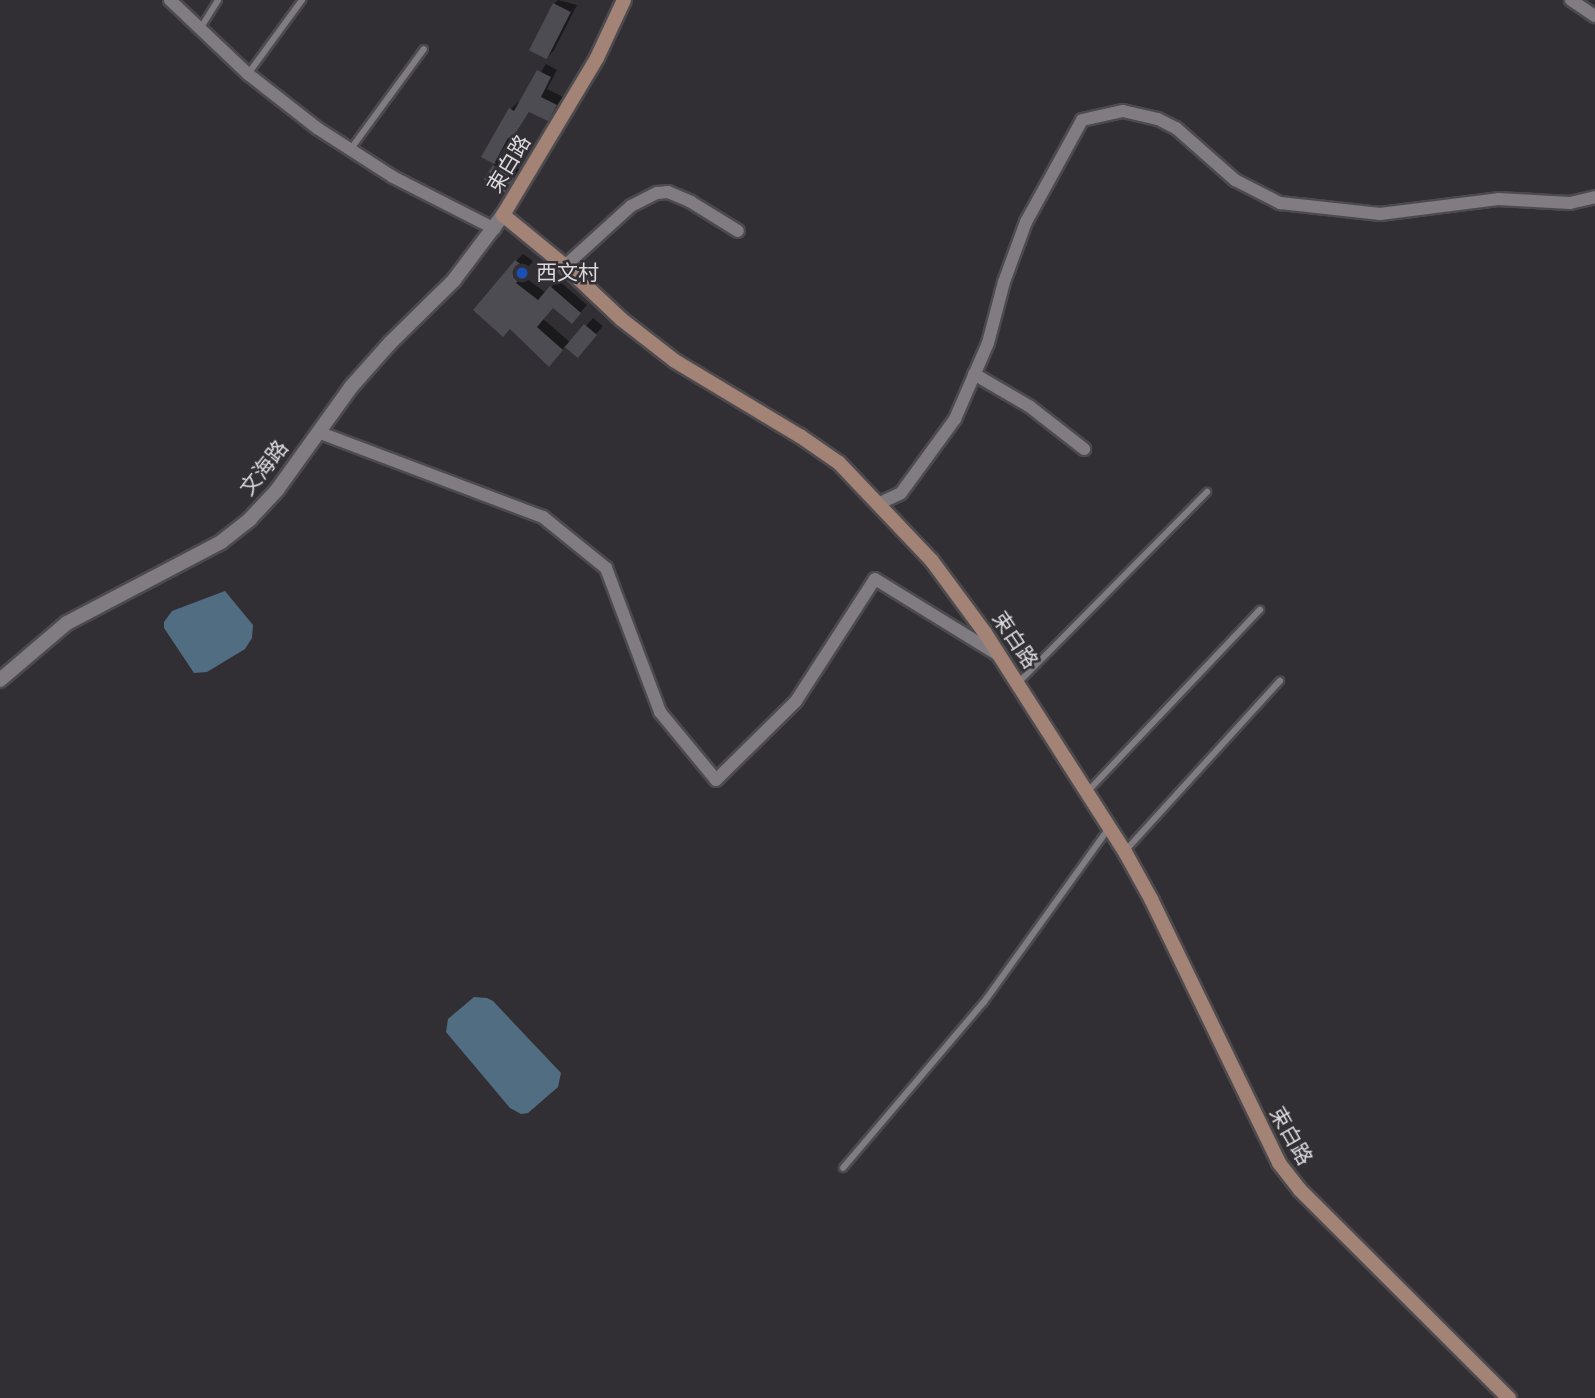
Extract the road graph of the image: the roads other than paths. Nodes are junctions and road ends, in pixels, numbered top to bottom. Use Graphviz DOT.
graph roads {
  1 [pos="170,0"];
  2 [pos="218,0"];
  3 [pos="303,0"];
  4 [pos="624,0"];
  5 [pos="1571,0"];
  6 [pos="1595,16"];
  7 [pos="200,29"];
  8 [pos="424,49"];
  9 [pos="248,74"];
  10 [pos="350,150"];
  11 [pos="1595,197"];
  12 [pos="503,215"];
  13 [pos="495,229"];
  14 [pos="738,232"];
  15 [pos="565,266"];
  16 [pos="974,374"];
  17 [pos="318,432"];
  18 [pos="1084,449"];
  19 [pos="1207,492"];
  20 [pos="880,503"];
  21 [pos="1260,610"];
  22 [pos="1001,657"];
  23 [pos="0,680"];
  24 [pos="1280,681"];
  25 [pos="1018,683"];
  26 [pos="1088,791"];
  27 [pos="1110,827"];
  28 [pos="1125,852"];
  29 [pos="843,1168"];
  30 [pos="1509,1398"];
  1 -- 7 [label="street"];
  2 -- 7 [label="lane"];
  3 -- 9 [label="lane"];
  4 -- 12 [label="main road, 束白路"];
  5 -- 6 [label="street"];
  7 -- 9 [label="street"];
  8 -- 10 [label="lane"];
  9 -- 10 [label="street"];
  10 -- 13 [label="street"];
  11 -- 16 [label="street"];
  12 -- 13 [label="street, 文海路"];
  12 -- 15 [label="main road, 束白路"];
  13 -- 17 [label="street, 文海路"];
  14 -- 15 [label="street"];
  15 -- 20 [label="main road, 束白路"];
  16 -- 18 [label="street"];
  16 -- 20 [label="street"];
  17 -- 22 [label="street"];
  17 -- 23 [label="street, 文海路"];
  19 -- 25 [label="lane"];
  20 -- 22 [label="main road, 束白路"];
  21 -- 26 [label="lane"];
  22 -- 25 [label="main road, 束白路"];
  24 -- 28 [label="lane"];
  25 -- 26 [label="main road, 束白路"];
  26 -- 27 [label="main road, 束白路"];
  27 -- 28 [label="main road, 束白路"];
  27 -- 29 [label="lane"];
  28 -- 30 [label="main road, 束白路"];
}
